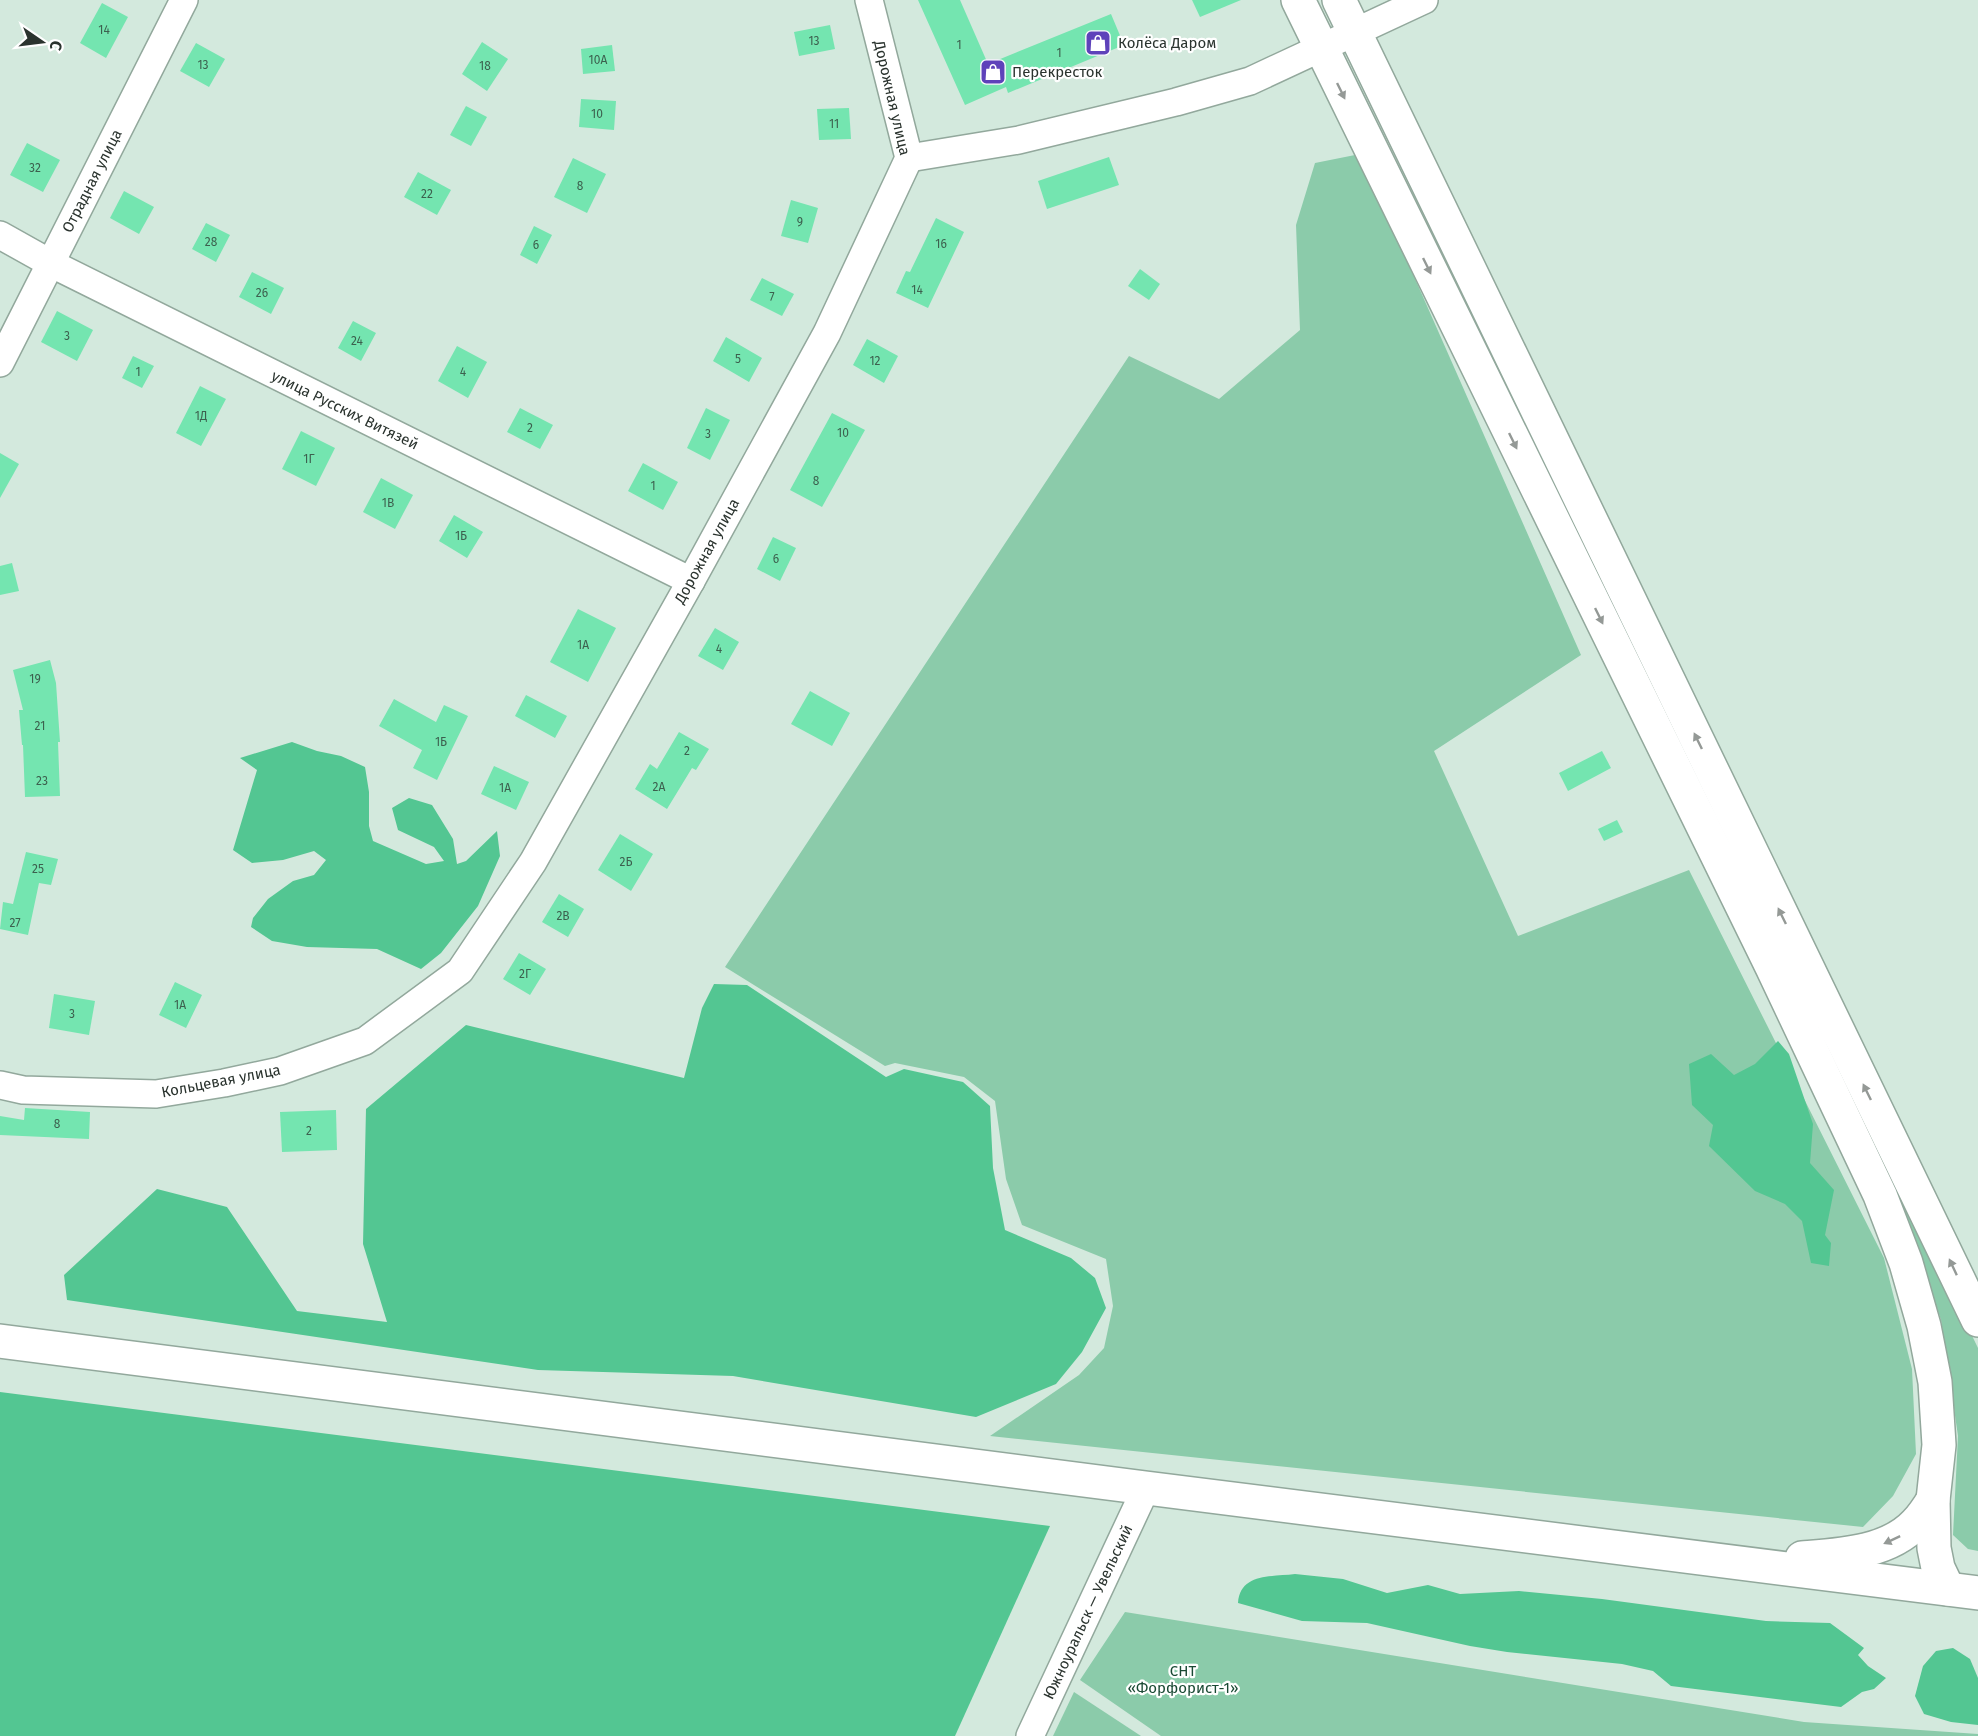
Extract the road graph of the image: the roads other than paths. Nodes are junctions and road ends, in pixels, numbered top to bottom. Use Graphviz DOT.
graph roads {
  1 [pos="184,0"];
  2 [pos="869,0"];
  3 [pos="1298,0"];
  4 [pos="1339,0"];
  5 [pos="1424,0"];
  6 [pos="1354,33"];
  7 [pos="1321,49"];
  8 [pos="909,158"];
  9 [pos="0,236"];
  10 [pos="50,263"];
  11 [pos="0,363"];
  12 [pos="691,581"];
  13 [pos="365,1041"];
  14 [pos="0,1085"];
  15 [pos="1978,1320"];
  16 [pos="0,1341"];
  17 [pos="1146,1488"];
  18 [pos="1933,1500"];
  19 [pos="1739,1563"];
  20 [pos="1963,1591"];
  21 [pos="1030,1736"];
  1 -- 10 [label="street, Отрадная улица"];
  2 -- 8 [label="street, Дорожная улица"];
  3 -- 7 [label="highway"];
  4 -- 6 [label="highway"];
  5 -- 6 [label="street"];
  6 -- 7 [label="street"];
  15 -- 6 [label="highway, one-way"];
  7 -- 8 [label="street"];
  7 -- 18 [label="highway, one-way"];
  8 -- 12 [label="street, Дорожная улица"];
  9 -- 10 [label="street, улица Русских Витязей"];
  10 -- 11 [label="street, Отрадная улица"];
  10 -- 12 [label="street, улица Русских Витязей"];
  12 -- 13 [label="street, Дорожная улица"];
  13 -- 14 [label="street, Кольцевая улица"];
  16 -- 17 [label="highway"];
  17 -- 19 [label="highway"];
  17 -- 21 [label="street, Южноуральск — Увельский"];
  18 -- 19 [label="highway, one-way"];
  18 -- 20 [label="highway"];
  19 -- 20 [label="highway"];
}
